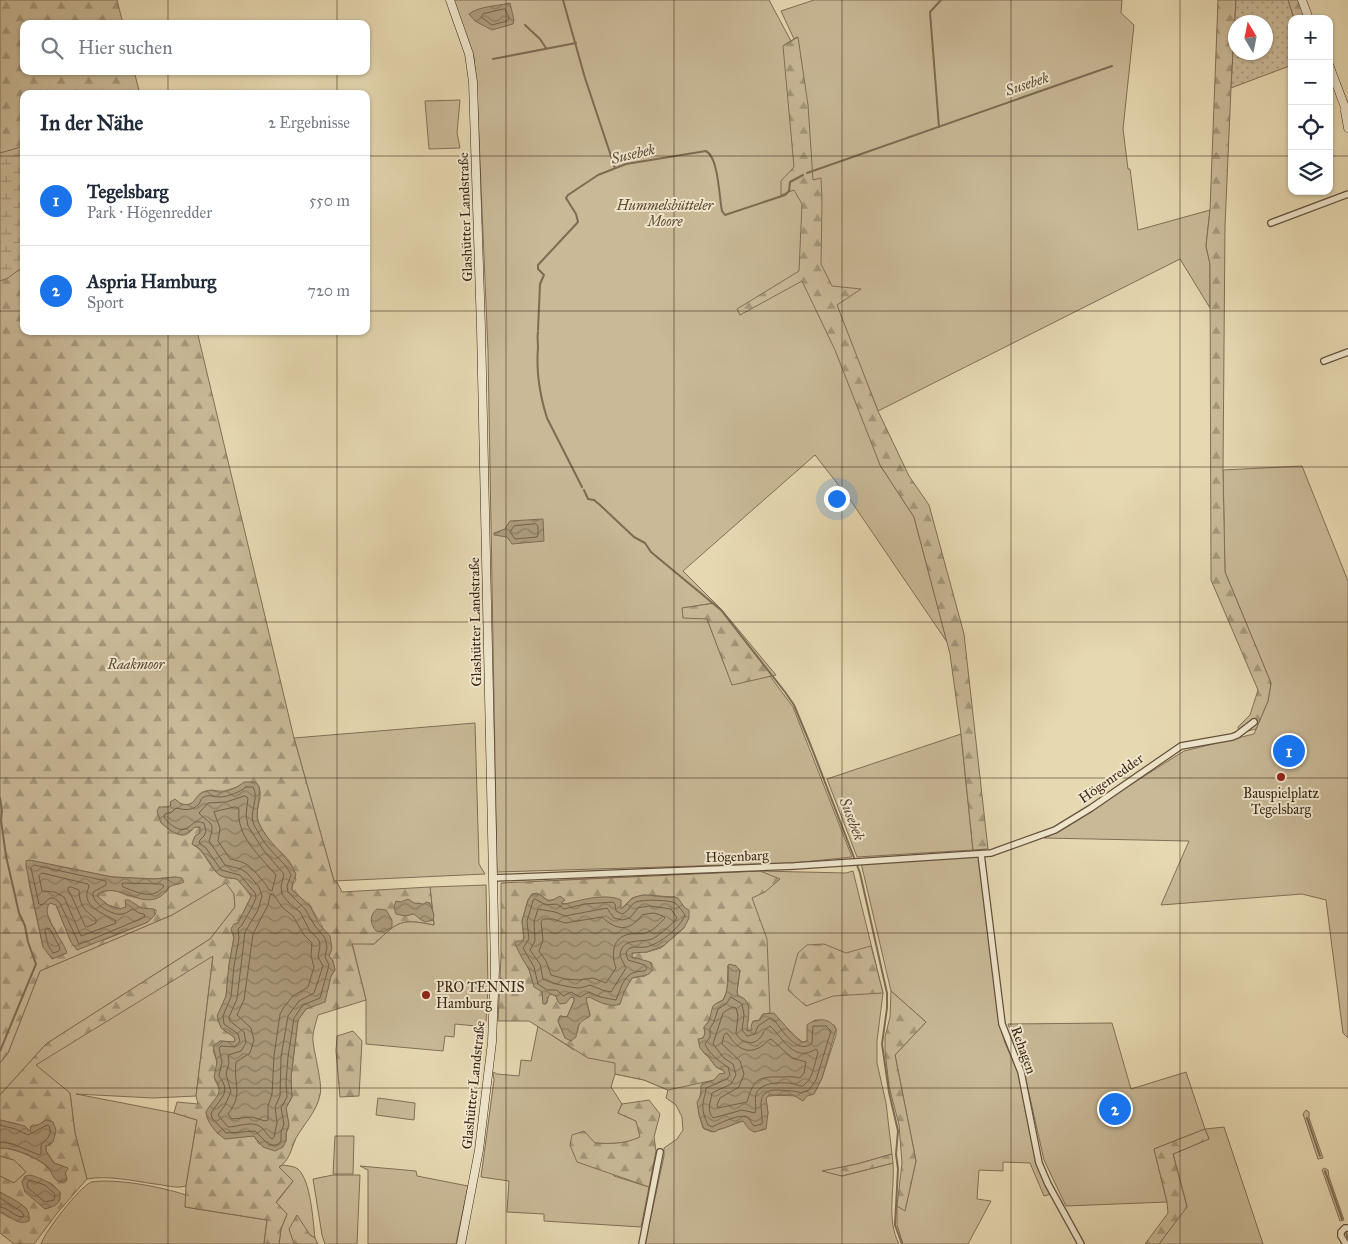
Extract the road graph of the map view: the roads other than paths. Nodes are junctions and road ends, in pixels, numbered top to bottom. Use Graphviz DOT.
graph roads {
  1 [pos="450,0"];
  2 [pos="1302,0"];
  3 [pos="1308,15"];
  4 [pos="1333,76"];
  5 [pos="1347,110"];
  6 [pos="1348,128"];
  7 [pos="1348,194"];
  8 [pos="1271,223"];
  9 [pos="1348,352"];
  10 [pos="1324,361"];
  11 [pos="1254,722"];
  12 [pos="981,854"];
  13 [pos="493,878"];
  14 [pos="660,1152"];
  15 [pos="1348,1228"];
  16 [pos="461,1244"];
  17 [pos="642,1244"];
  18 [pos="1081,1244"];
  19 [pos="1346,1244"];
  1 -- 13 [label="street, Glashütter Landstraße"];
  2 -- 3 [label="street"];
  4 -- 5 [label="street"];
  5 -- 6 [label="street"];
  7 -- 8 [label="street"];
  9 -- 10 [label="street"];
  11 -- 12 [label="street, Högenredder"];
  12 -- 13 [label="street, Högenbarg"];
  12 -- 18 [label="street, Rehagen"];
  13 -- 16 [label="street, Glashütter Landstraße"];
  14 -- 17 [label="street"];
  15 -- 19 [label="street"];
}
